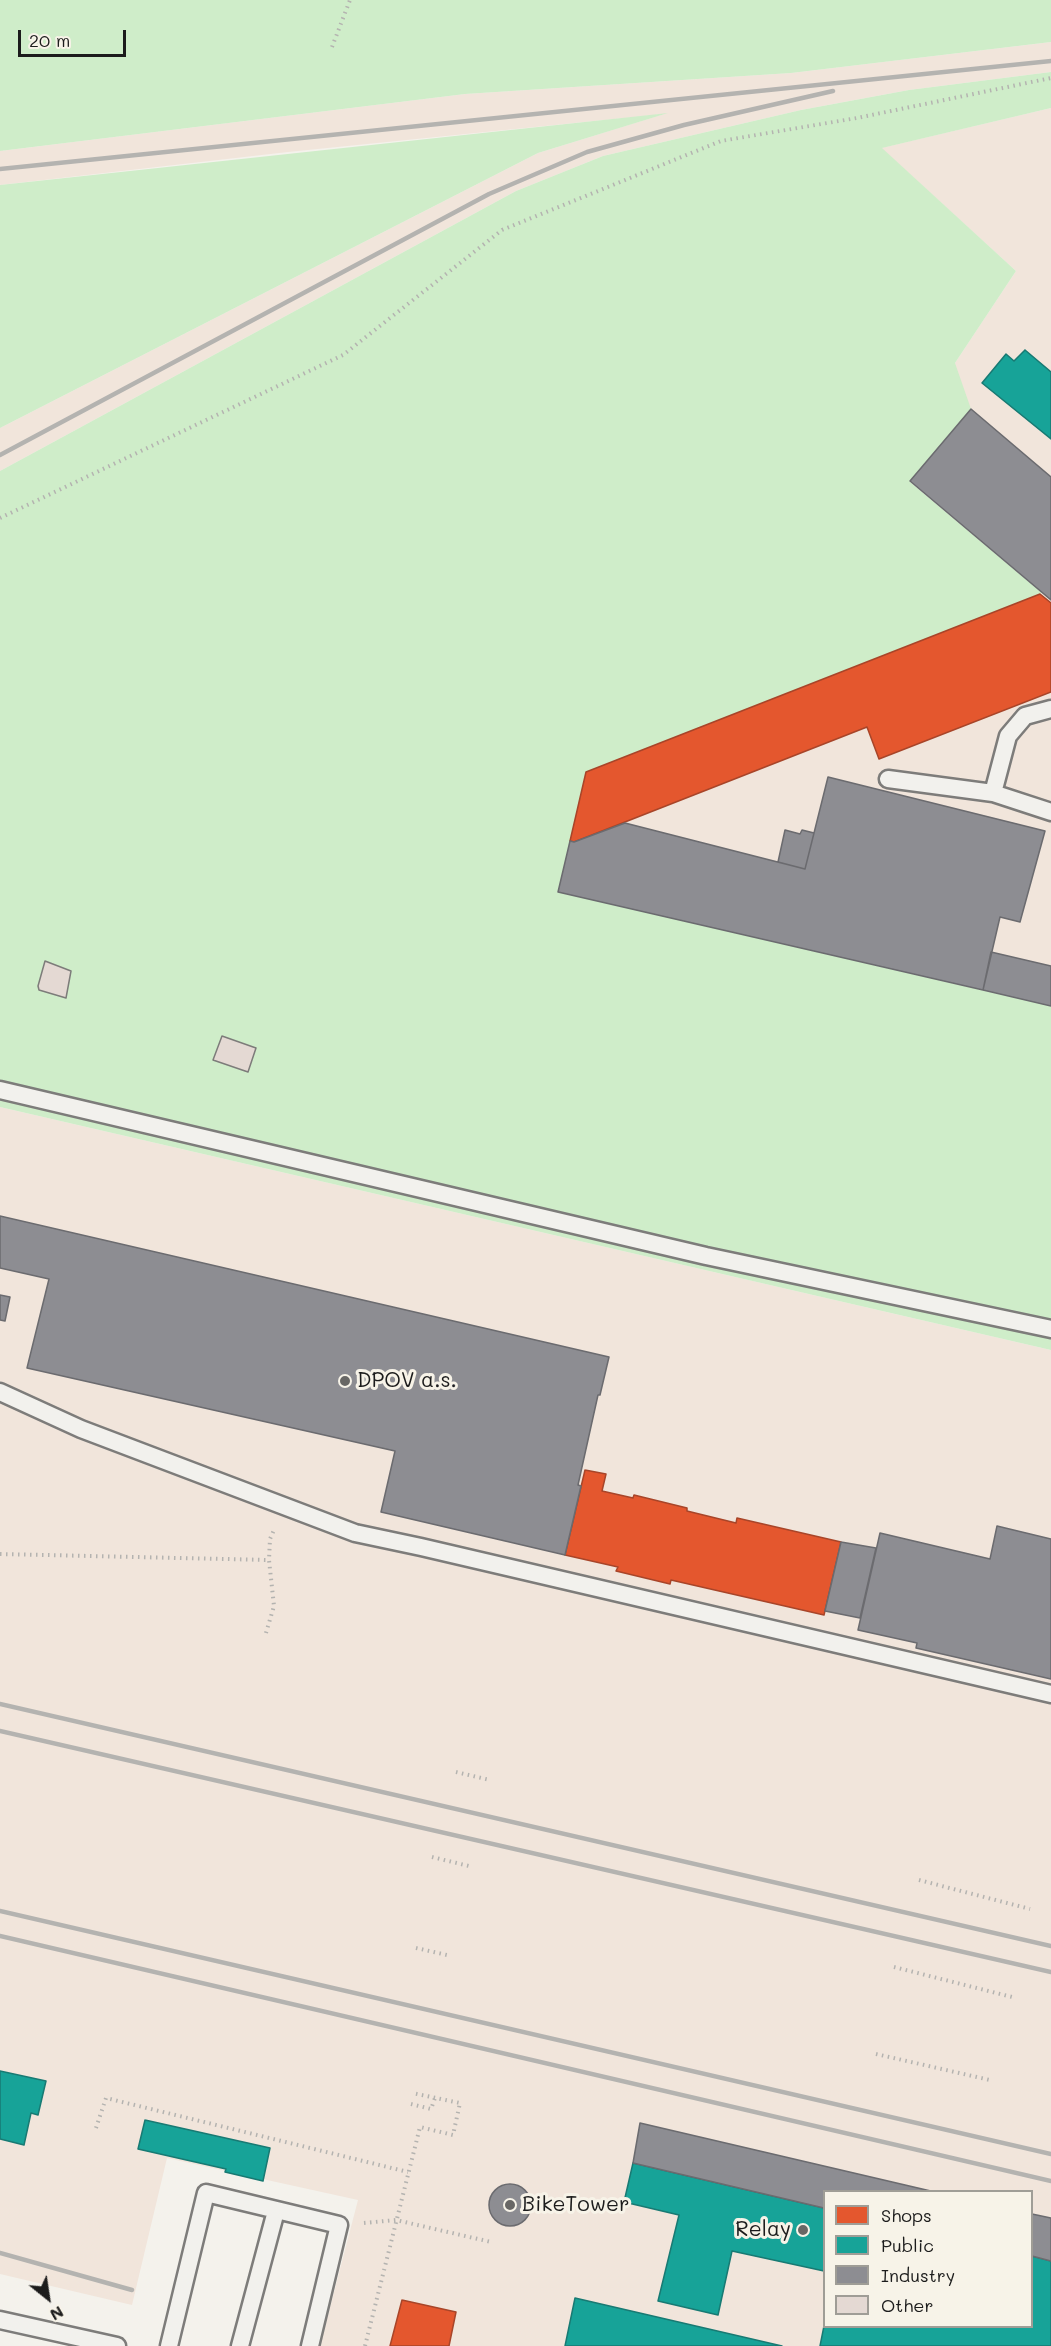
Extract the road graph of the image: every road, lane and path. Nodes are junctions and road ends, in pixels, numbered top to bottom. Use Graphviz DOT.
graph roads {
  1 [pos="350,0"];
  2 [pos="332,47"];
  3 [pos="1051,78"];
  4 [pos="0,518"];
  5 [pos="1051,709"];
  6 [pos="888,779"];
  7 [pos="993,793"];
  8 [pos="1051,812"];
  9 [pos="0,1090"];
  10 [pos="1051,1329"];
  11 [pos="0,1392"];
  12 [pos="284,1507"];
  13 [pos="0,1554"];
  14 [pos="269,1560"];
  15 [pos="266,1633"];
  16 [pos="1051,1694"];
  17 [pos="456,1772"];
  18 [pos="490,1780"];
  19 [pos="432,1857"];
  20 [pos="469,1866"];
  21 [pos="919,1880"];
  22 [pos="1030,1909"];
  23 [pos="416,1948"];
  24 [pos="447,1954"];
  25 [pos="894,1967"];
  26 [pos="1016,1998"];
  27 [pos="876,2054"];
  28 [pos="990,2080"];
  29 [pos="412,2093"];
  30 [pos="435,2098"];
  31 [pos="411,2104"];
  32 [pos="96,2128"];
  33 [pos="408,2172"];
  34 [pos="276,2211"];
  35 [pos="396,2220"];
  36 [pos="491,2242"];
  37 [pos="0,2320"];
  38 [pos="117,2346"];
  39 [pos="169,2346"];
  40 [pos="240,2346"];
  41 [pos="310,2346"];
  42 [pos="365,2346"];
  1 -- 2 [label="path"];
  3 -- 4 [label="path"];
  5 -- 7 [label="lane"];
  6 -- 7 [label="lane"];
  7 -- 8 [label="lane"];
  9 -- 10 [label="lane"];
  11 -- 12 [label="lane"];
  12 -- 14 [label="path"];
  12 -- 16 [label="lane"];
  13 -- 14 [label="path"];
  14 -- 15 [label="path"];
  17 -- 18 [label="path"];
  19 -- 20 [label="path"];
  21 -- 22 [label="path"];
  23 -- 24 [label="path"];
  25 -- 26 [label="path"];
  27 -- 28 [label="path"];
  29 -- 30 [label="path"];
  30 -- 31 [label="path"];
  30 -- 33 [label="path"];
  32 -- 33 [label="path"];
  33 -- 35 [label="path"];
  34 -- 39 [label="lane"];
  34 -- 40 [label="lane"];
  34 -- 41 [label="lane"];
  35 -- 36 [label="path"];
  35 -- 42 [label="path"];
  37 -- 38 [label="lane"];
}
